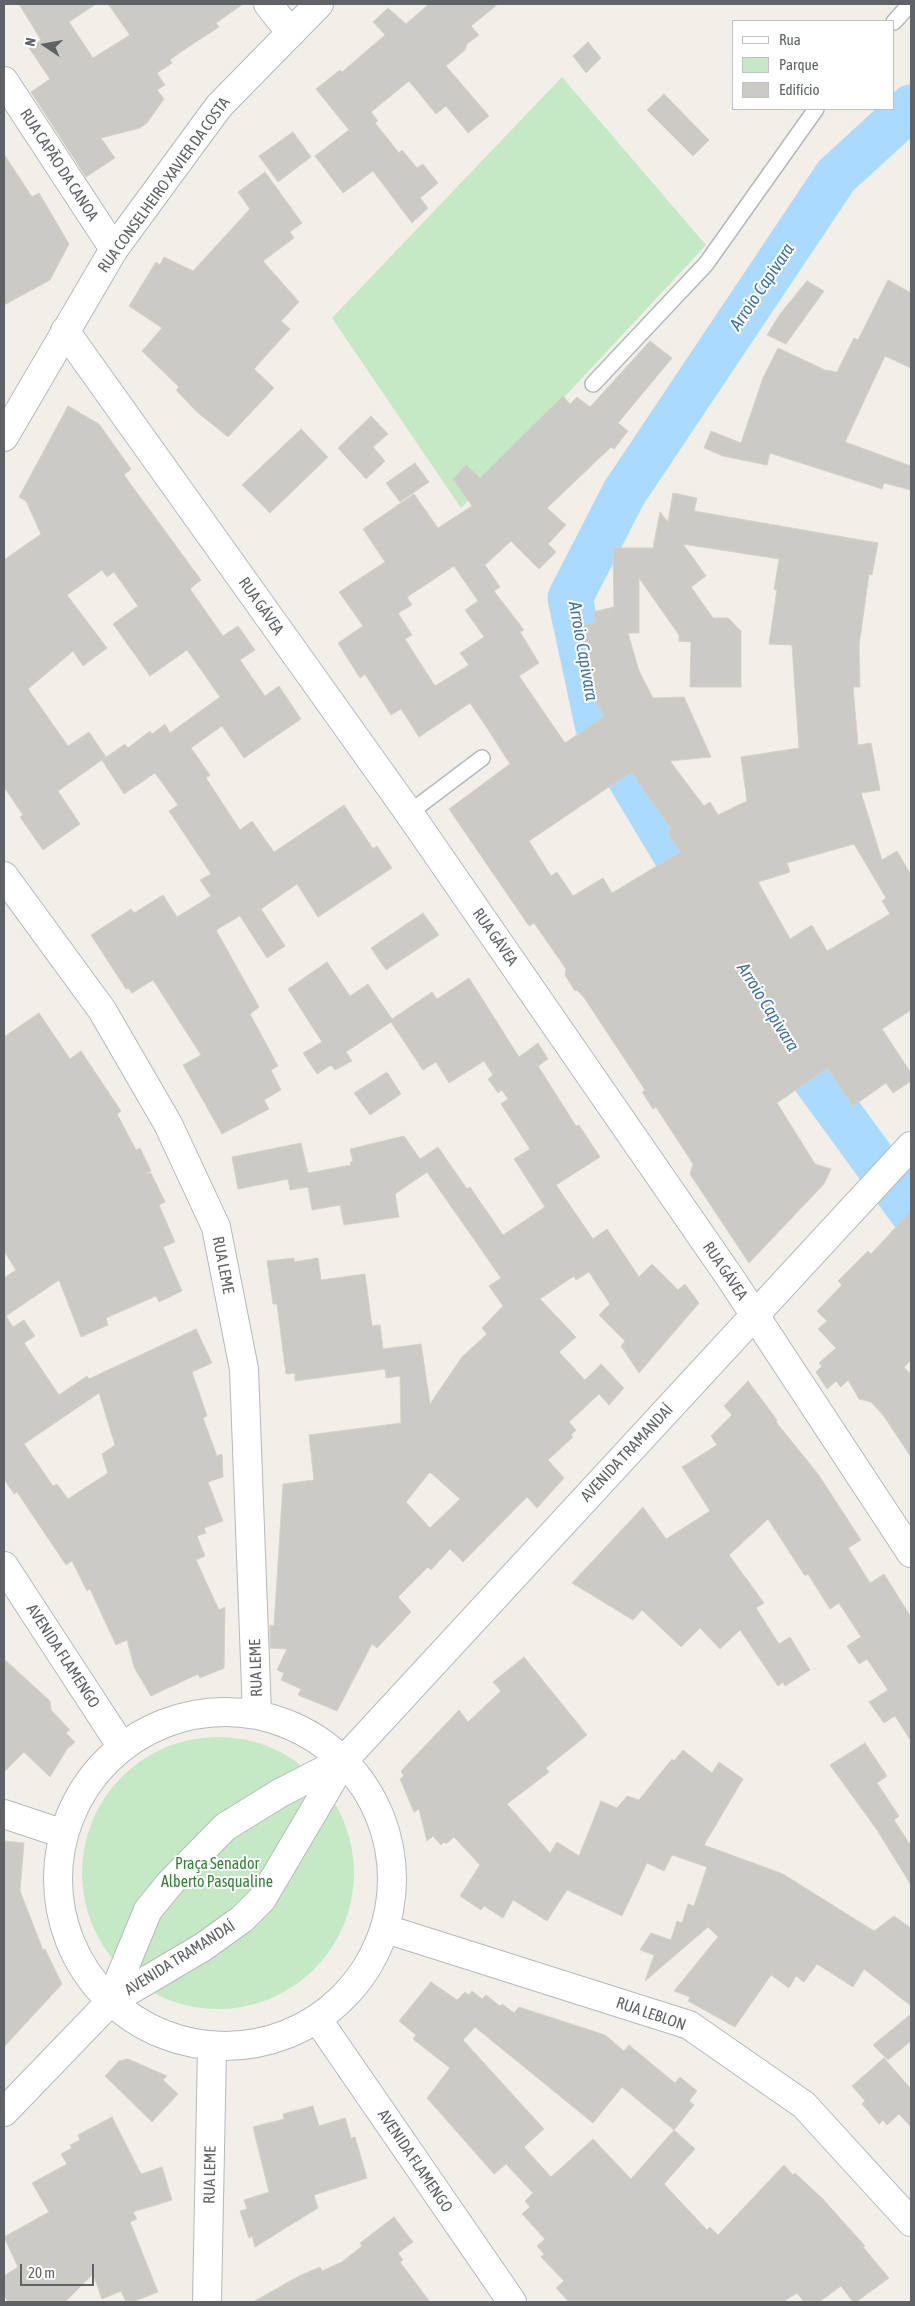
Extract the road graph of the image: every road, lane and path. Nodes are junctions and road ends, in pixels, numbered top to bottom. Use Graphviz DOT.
graph roads {
  1 [pos="268,4"];
  2 [pos="319,4"];
  3 [pos="910,4"];
  4 [pos="895,21"];
  5 [pos="291,33"];
  6 [pos="4,81"];
  7 [pos="815,110"];
  8 [pos="114,248"];
  9 [pos="65,331"];
  10 [pos="593,384"];
  11 [pos="4,437"];
  12 [pos="482,758"];
  13 [pos="408,813"];
  14 [pos="4,876"];
  15 [pos="911,1146"];
  16 [pos="754,1315"];
  17 [pos="911,1553"];
  18 [pos="4,1566"];
  19 [pos="258,1714"];
  20 [pos="122,1747"];
  21 [pos="344,1760"];
  22 [pos="280,1792"];
  23 [pos="4,1814"];
  24 [pos="305,1828"];
  25 [pos="64,1834"];
  26 [pos="140,1927"];
  27 [pos="386,1929"];
  28 [pos="177,1962"];
  29 [pos="110,2002"];
  30 [pos="318,2020"];
  31 [pos="212,2048"];
  32 [pos="4,2112"];
  33 [pos="911,2222"];
  34 [pos="207,2302"];
  35 [pos="512,2302"];
  1 -- 5 [label="street"];
  2 -- 5 [label="street, RUA CONSELHEIRO XAVIER DA COSTA"];
  3 -- 4 [label="lane"];
  5 -- 8 [label="street, RUA CONSELHEIRO XAVIER DA COSTA"];
  6 -- 8 [label="street, RUA CAPÃO DA CANOA"];
  7 -- 10 [label="lane"];
  8 -- 9 [label="street, RUA CONSELHEIRO XAVIER DA COSTA"];
  9 -- 11 [label="street, RUA CONSELHEIRO XAVIER DA COSTA"];
  9 -- 13 [label="street, RUA GÁVEA"];
  12 -- 13 [label="lane"];
  13 -- 16 [label="street, RUA GÁVEA"];
  14 -- 19 [label="street, RUA LEME"];
  15 -- 16 [label="street, AVENIDA TRAMANDAÍ"];
  16 -- 17 [label="street, RUA GÁVEA"];
  16 -- 21 [label="street, AVENIDA TRAMANDAÍ"];
  18 -- 20 [label="street, AVENIDA FLAMENGO"];
  19 -- 20 [label="street"];
  19 -- 21 [label="street"];
  20 -- 25 [label="street"];
  21 -- 22 [label="street, AVENIDA TRAMANDAÍ"];
  21 -- 24 [label="street, AVENIDA TRAMANDAÍ"];
  21 -- 27 [label="street"];
  22 -- 24 [label="street"];
  22 -- 26 [label="street, AVENIDA TRAMANDAÍ"];
  23 -- 25 [label="street"];
  24 -- 28 [label="street, AVENIDA TRAMANDAÍ"];
  25 -- 29 [label="street"];
  26 -- 28 [label="street"];
  26 -- 29 [label="street, AVENIDA TRAMANDAÍ"];
  27 -- 30 [label="street"];
  27 -- 33 [label="street, RUA LEBLON"];
  28 -- 29 [label="street, AVENIDA TRAMANDAÍ"];
  29 -- 31 [label="street"];
  29 -- 32 [label="street, AVENIDA TRAMANDAÍ"];
  30 -- 31 [label="street"];
  30 -- 35 [label="street, AVENIDA FLAMENGO"];
  31 -- 34 [label="street, RUA LEME"];
}
